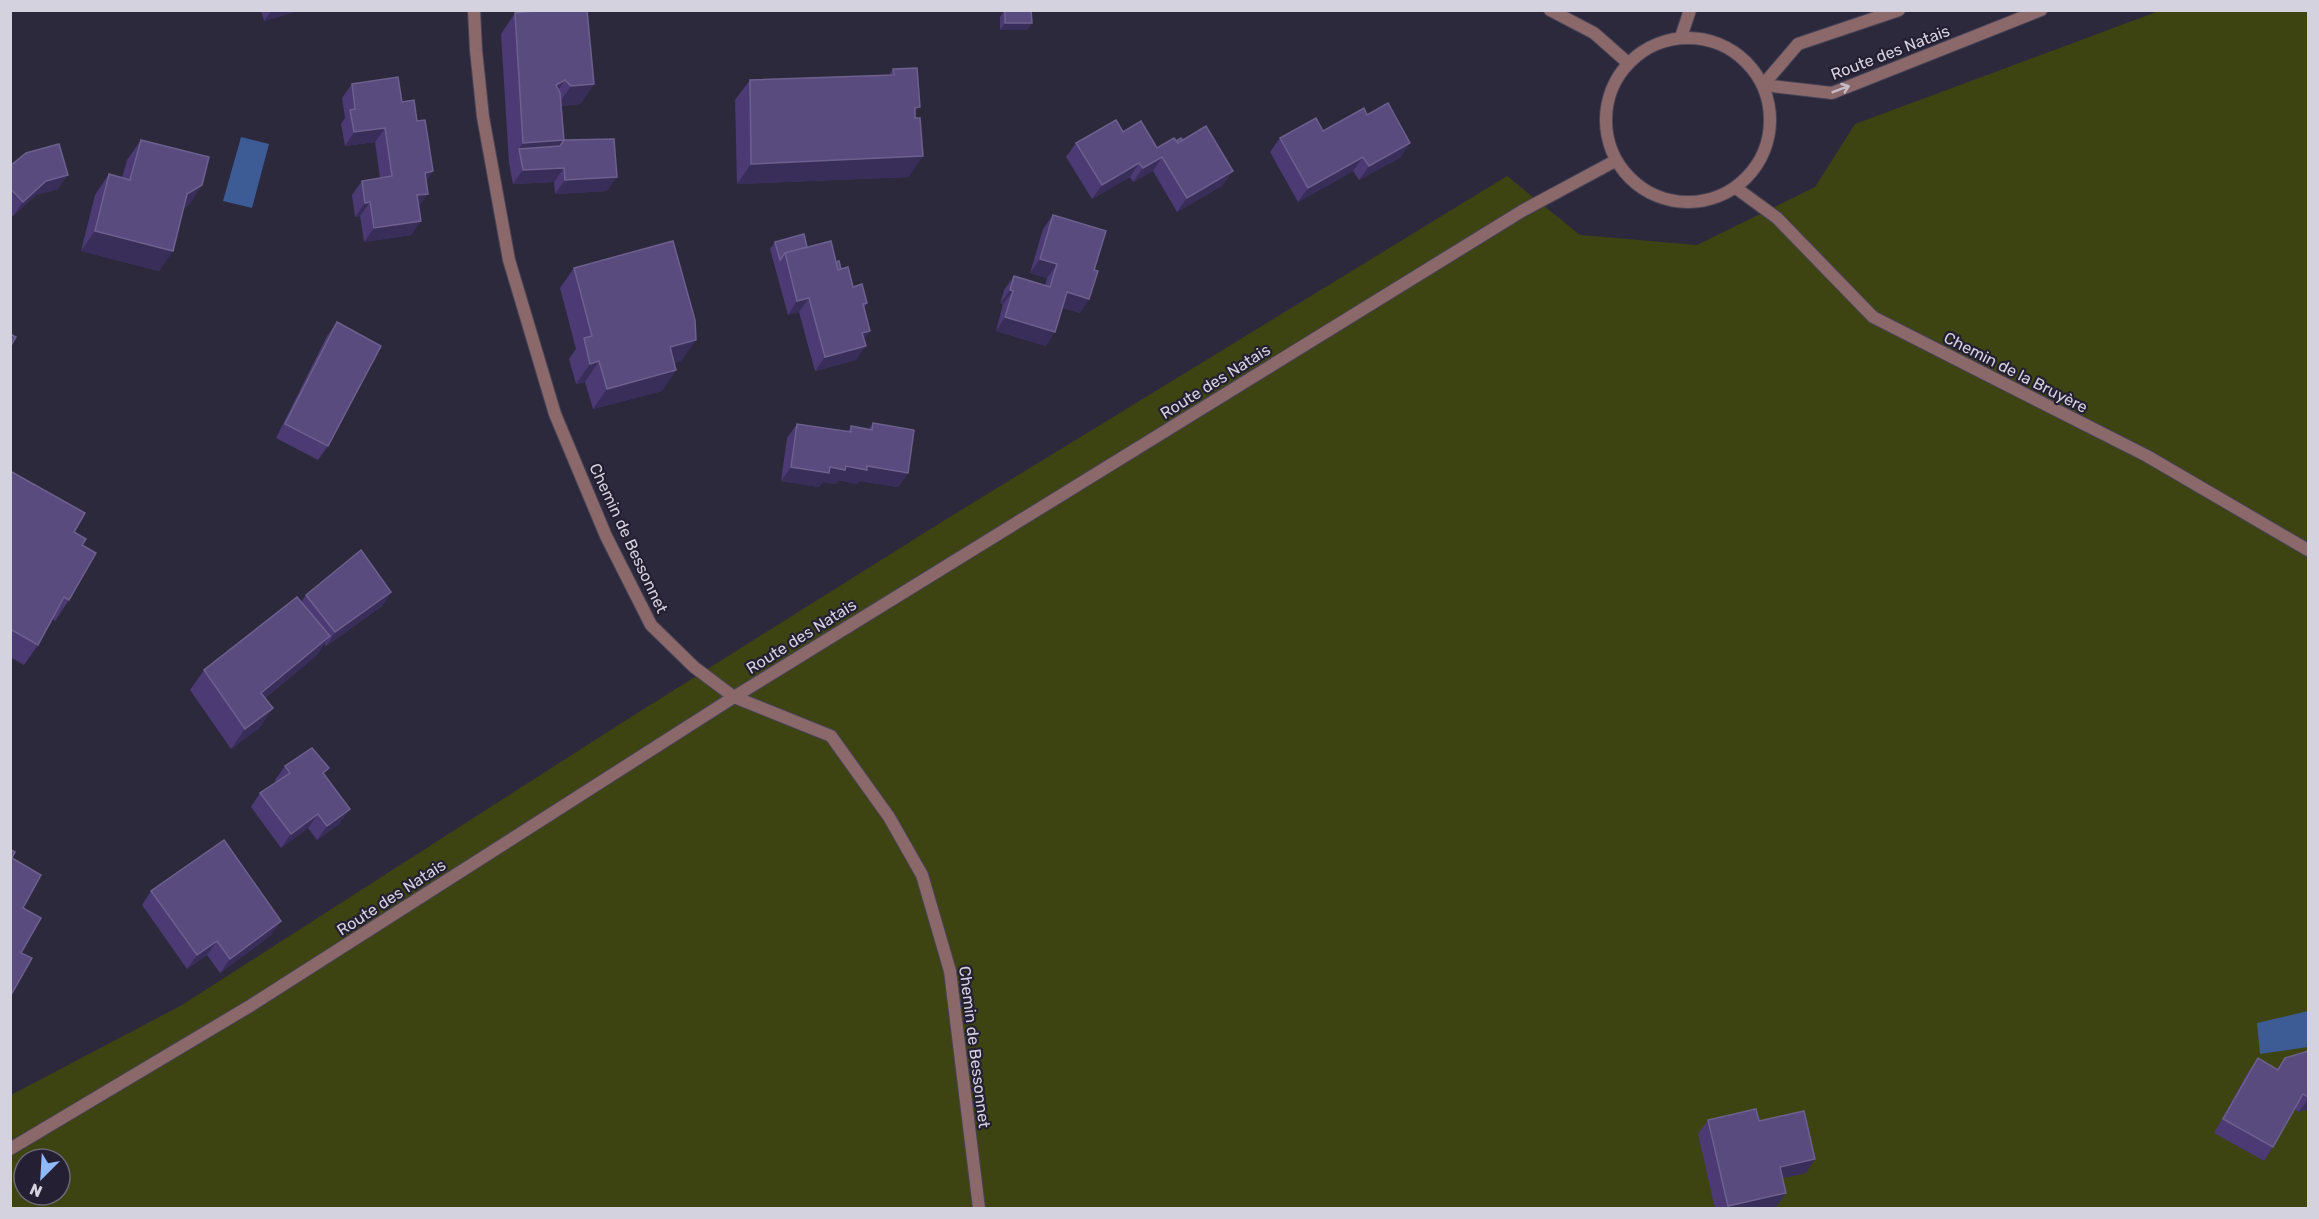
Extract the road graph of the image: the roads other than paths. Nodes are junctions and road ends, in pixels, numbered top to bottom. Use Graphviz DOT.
graph roads {
  1 [pos="474,10"];
  2 [pos="1550,10"];
  3 [pos="1690,10"];
  4 [pos="1899,10"];
  5 [pos="2041,10"];
  6 [pos="1681,37"];
  7 [pos="1628,63"];
  8 [pos="1763,85"];
  9 [pos="1615,161"];
  10 [pos="1736,188"];
  11 [pos="2308,550"];
  12 [pos="734,697"];
  13 [pos="10,1149"];
  14 [pos="979,1209"];
  1 -- 12 [label="street, Chemin de Bessonnet"];
  2 -- 7 [label="street"];
  3 -- 6 [label="street"];
  4 -- 8 [label="street"];
  8 -- 5 [label="street, Route des Natais, one-way"];
  6 -- 7 [label="street"];
  6 -- 8 [label="street"];
  7 -- 9 [label="street"];
  8 -- 10 [label="street"];
  9 -- 10 [label="street"];
  9 -- 12 [label="street, Route des Natais"];
  10 -- 11 [label="street, Chemin de la Bruyère"];
  12 -- 13 [label="street, Route des Natais"];
  12 -- 14 [label="street, Chemin de Bessonnet"];
}
